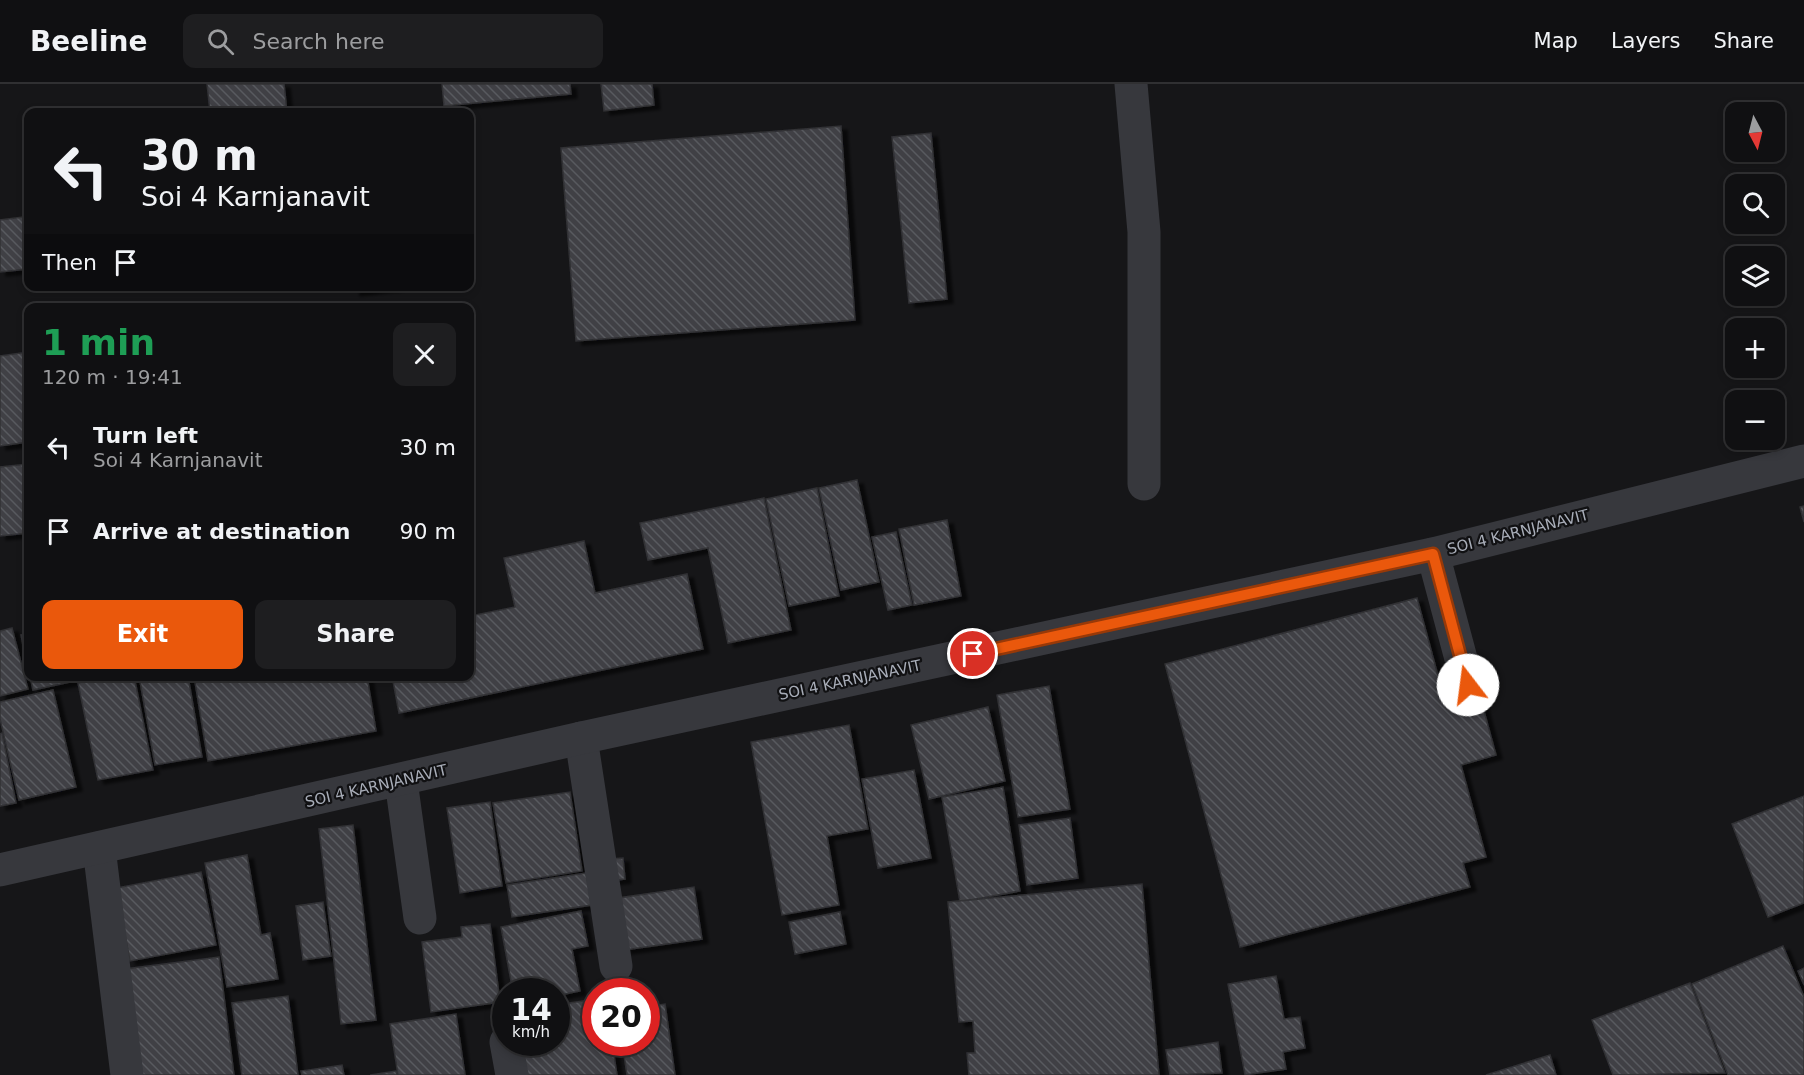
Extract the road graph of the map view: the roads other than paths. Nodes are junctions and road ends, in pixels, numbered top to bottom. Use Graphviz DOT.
graph roads {
  1 [pos="1131,84"];
  2 [pos="1804,461"];
  3 [pos="1144,484"];
  4 [pos="1433,554"];
  5 [pos="1468,685"];
  6 [pos="581,738"];
  7 [pos="401,781"];
  8 [pos="99,848"];
  9 [pos="0,870"];
  10 [pos="420,918"];
  11 [pos="616,966"];
  12 [pos="508,1056"];
  13 [pos="127,1075"];
  14 [pos="512,1075"];
  1 -- 3 [label="street"];
  2 -- 4 [label="street, SOI 4 KARNJANAVIT"];
  4 -- 5 [label="street"];
  4 -- 6 [label="street, SOI 4 KARNJANAVIT"];
  6 -- 7 [label="street, SOI 4 KARNJANAVIT"];
  6 -- 11 [label="street"];
  7 -- 8 [label="street, SOI 4 KARNJANAVIT"];
  7 -- 10 [label="street"];
  8 -- 9 [label="street, SOI 4 KARNJANAVIT"];
  8 -- 13 [label="street"];
  12 -- 14 [label="street"];
}
